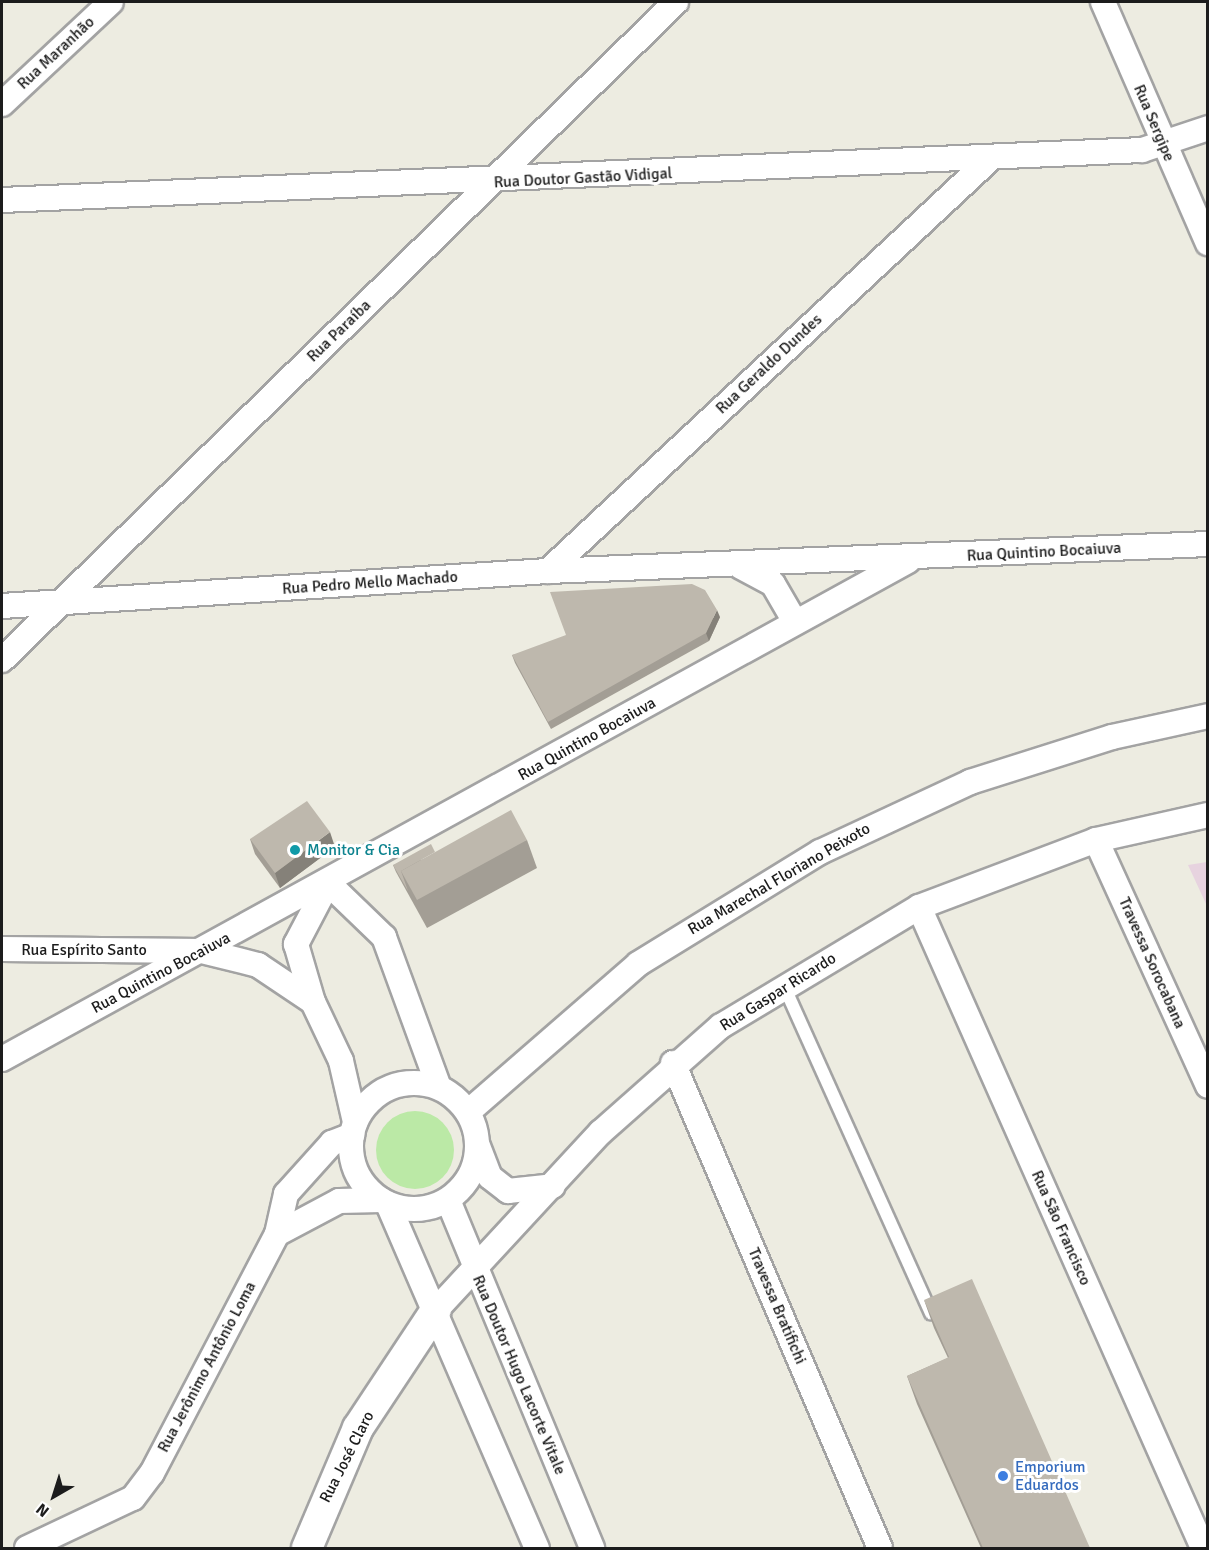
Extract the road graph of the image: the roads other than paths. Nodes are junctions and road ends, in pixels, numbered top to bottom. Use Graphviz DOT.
graph roads {
  1 [pos="111,2"];
  2 [pos="676,2"];
  3 [pos="1103,2"];
  4 [pos="2,104"];
  5 [pos="1208,128"];
  6 [pos="1164,146"];
  7 [pos="991,158"];
  8 [pos="492,182"];
  9 [pos="2,200"];
  10 [pos="1208,243"];
  11 [pos="1208,544"];
  12 [pos="912,559"];
  13 [pos="738,566"];
  14 [pos="548,571"];
  15 [pos="58,603"];
  16 [pos="2,606"];
  17 [pos="795,622"];
  18 [pos="2,660"];
  19 [pos="1208,716"];
  20 [pos="1208,815"];
  21 [pos="1096,840"];
  22 [pos="328,883"];
  23 [pos="919,907"];
  24 [pos="2,949"];
  25 [pos="202,951"];
  26 [pos="784,986"];
  27 [pos="313,1002"];
  28 [pos="2,1059"];
  29 [pos="673,1064"];
  30 [pos="1208,1086"];
  31 [pos="439,1087"];
  32 [pos="468,1112"];
  33 [pos="353,1128"];
  34 [pos="478,1146"];
  35 [pos="553,1186"];
  36 [pos="448,1200"];
  37 [pos="384,1202"];
  38 [pos="277,1234"];
  39 [pos="475,1269"];
  40 [pos="436,1310"];
  41 [pos="931,1314"];
  42 [pos="27,1548"];
  43 [pos="307,1548"];
  44 [pos="537,1548"];
  45 [pos="592,1548"];
  46 [pos="880,1548"];
  47 [pos="1203,1548"];
  1 -- 4 [label="street, Rua Maranhão"];
  2 -- 8 [label="street, Rua Paraíba"];
  3 -- 6 [label="street, Rua Sergipe"];
  5 -- 6 [label="street, Rua Doutor Gastão Vidigal"];
  6 -- 7 [label="street, Rua Doutor Gastão Vidigal"];
  6 -- 10 [label="street, Rua Sergipe"];
  7 -- 8 [label="street, Rua Doutor Gastão Vidigal"];
  7 -- 14 [label="street, Rua Geraldo Dundes"];
  8 -- 9 [label="street, Rua Doutor Gastão Vidigal"];
  8 -- 15 [label="street, Rua Paraíba"];
  11 -- 12 [label="street, Rua Quintino Bocaiuva"];
  12 -- 13 [label="street, Rua Pedro Mello Machado"];
  12 -- 17 [label="street, Rua Quintino Bocaiuva"];
  13 -- 14 [label="street, Rua Pedro Mello Machado"];
  13 -- 17 [label="street, Rua Pedro Mello Machado"];
  14 -- 15 [label="street, Rua Pedro Mello Machado"];
  15 -- 16 [label="street, Rua Pedro Mello Machado"];
  15 -- 18 [label="street, Rua Paraíba"];
  17 -- 22 [label="street, Rua Quintino Bocaiuva"];
  19 -- 32 [label="street, Rua Marechal Floriano Peixoto"];
  20 -- 21 [label="street, Rua Gaspar Ricardo"];
  21 -- 23 [label="street, Rua Gaspar Ricardo"];
  21 -- 30 [label="street, Travessa Sorocabana"];
  22 -- 25 [label="street, Rua Quintino Bocaiuva"];
  22 -- 27 [label="street"];
  22 -- 31 [label="street"];
  23 -- 26 [label="street, Rua Gaspar Ricardo"];
  23 -- 47 [label="street, Rua São Francisco"];
  24 -- 25 [label="street, Rua Espírito Santo"];
  25 -- 27 [label="street, Rua Espírito Santo"];
  25 -- 28 [label="street, Rua Quintino Bocaiuva"];
  26 -- 29 [label="street, Rua Gaspar Ricardo"];
  26 -- 41 [label="lane"];
  27 -- 33 [label="street"];
  29 -- 35 [label="street, Rua Gaspar Ricardo"];
  29 -- 46 [label="street, Travessa Bratifichi"];
  31 -- 32 [label="street"];
  31 -- 33 [label="street"];
  32 -- 34 [label="street"];
  33 -- 37 [label="street"];
  33 -- 38 [label="street, Rua Jerônimo Antônio Loma"];
  34 -- 35 [label="street"];
  34 -- 36 [label="street"];
  35 -- 39 [label="street, Rua Gaspar Ricardo"];
  36 -- 37 [label="street"];
  36 -- 39 [label="street, Rua Doutor Hugo Lacorte Vitale"];
  37 -- 38 [label="street"];
  37 -- 40 [label="street"];
  38 -- 42 [label="street, Rua Jerônimo Antônio Loma"];
  39 -- 40 [label="street, Rua Gaspar Ricardo"];
  39 -- 45 [label="street, Rua Doutor Hugo Lacorte Vitale"];
  40 -- 43 [label="street, Rua José Claro"];
  40 -- 44 [label="street"];
}
